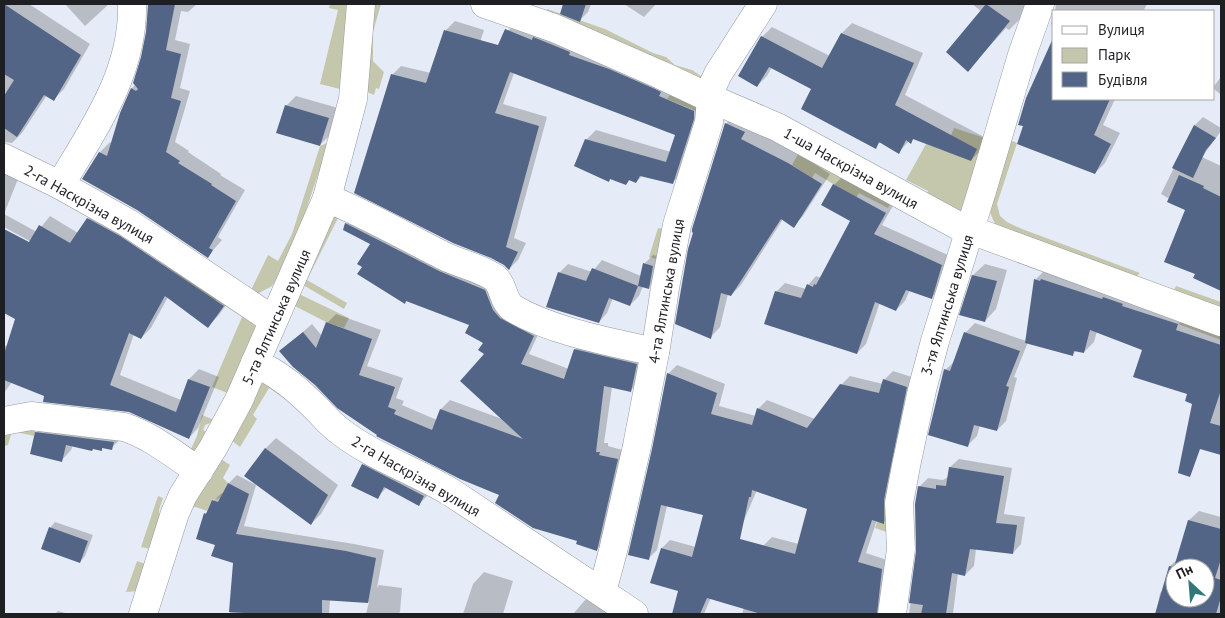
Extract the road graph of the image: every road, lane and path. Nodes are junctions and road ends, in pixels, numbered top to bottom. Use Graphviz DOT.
graph roads {
  1 [pos="132,4"];
  2 [pos="362,4"];
  3 [pos="486,4"];
  4 [pos="763,4"];
  5 [pos="1040,4"];
  6 [pos="712,99"];
  7 [pos="4,158"];
  8 [pos="60,185"];
  9 [pos="327,198"];
  10 [pos="970,230"];
  11 [pos="273,320"];
  12 [pos="1221,322"];
  13 [pos="655,352"];
  14 [pos="255,363"];
  15 [pos="4,420"];
  16 [pos="199,471"];
  17 [pos="599,590"];
  18 [pos="143,614"];
  19 [pos="634,614"];
  20 [pos="892,614"];
  1 -- 8 [label="street"];
  2 -- 9 [label="street, 5-та Ялтинська вулиця"];
  3 -- 6 [label="street, 1-ша Наскрізна вулиця"];
  4 -- 6 [label="street, 4-та Ялтинська вулиця"];
  5 -- 10 [label="street, 3-тя Ялтинська вулиця"];
  6 -- 10 [label="street, 1-ша Наскрізна вулиця"];
  6 -- 13 [label="street, 4-та Ялтинська вулиця"];
  7 -- 8 [label="street, 2-га Наскрізна вулиця"];
  8 -- 11 [label="street, 2-га Наскрізна вулиця"];
  9 -- 11 [label="street, 5-та Ялтинська вулиця"];
  9 -- 13 [label="street"];
  10 -- 12 [label="street, 1-ша Наскрізна вулиця"];
  10 -- 20 [label="street, 3-тя Ялтинська вулиця"];
  11 -- 14 [label="street, 5-та Ялтинська вулиця"];
  13 -- 17 [label="street, 4-та Ялтинська вулиця"];
  14 -- 16 [label="street, 5-та Ялтинська вулиця"];
  14 -- 17 [label="street, 2-га Наскрізна вулиця"];
  15 -- 16 [label="street"];
  16 -- 18 [label="street, 5-та Ялтинська вулиця"];
  17 -- 19 [label="street, 2-га Наскрізна вулиця"];
}
